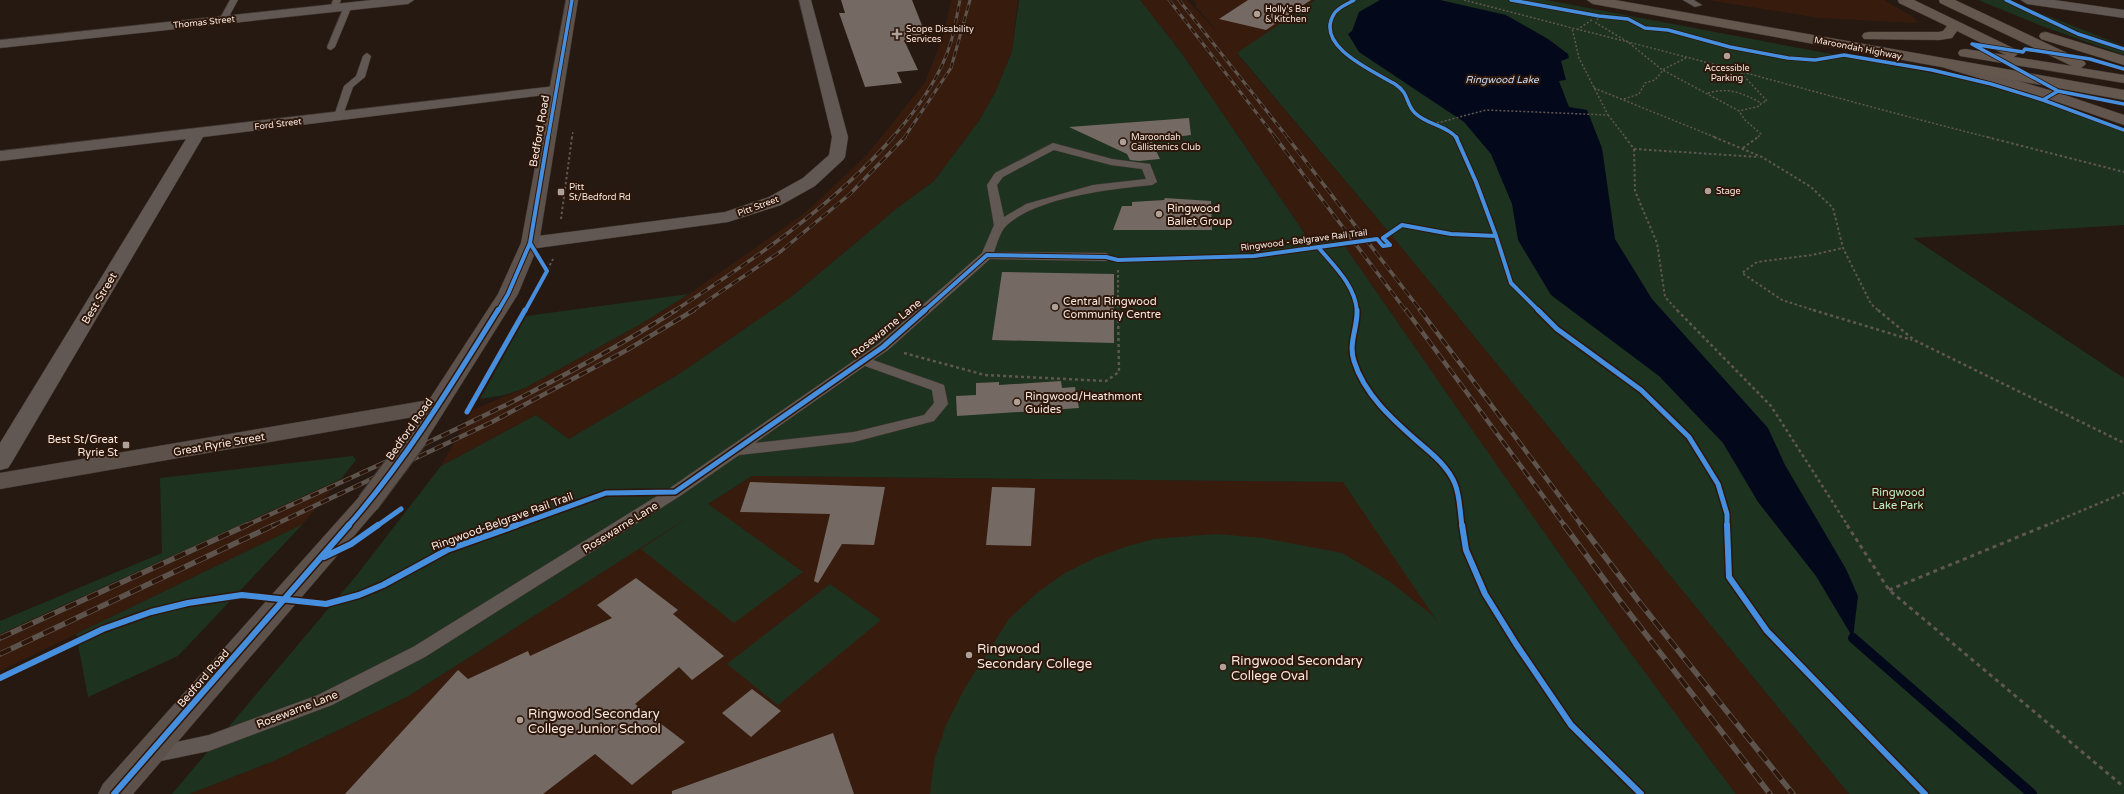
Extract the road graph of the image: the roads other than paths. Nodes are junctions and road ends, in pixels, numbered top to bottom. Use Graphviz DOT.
graph roads {
  1 [pos="234,0"];
  2 [pos="408,0"];
  3 [pos="572,0"];
  4 [pos="805,0"];
  5 [pos="1593,0"];
  6 [pos="1904,0"];
  7 [pos="1945,0"];
  8 [pos="2027,0"];
  9 [pos="1687,2"];
  10 [pos="340,5"];
  11 [pos="1649,5"];
  12 [pos="1714,8"];
  13 [pos="2124,14"];
  14 [pos="1978,16"];
  15 [pos="223,20"];
  16 [pos="1955,26"];
  17 [pos="1854,33"];
  18 [pos="1869,36"];
  19 [pos="0,44"];
  20 [pos="332,47"];
  21 [pos="367,56"];
  22 [pos="2124,61"];
  23 [pos="2036,64"];
  24 [pos="1949,65"];
  25 [pos="2105,76"];
  26 [pos="2124,79"];
  27 [pos="2124,85"];
  28 [pos="556,90"];
  29 [pos="2090,90"];
  30 [pos="2124,95"];
  31 [pos="2124,106"];
  32 [pos="339,116"];
  33 [pos="2124,120"];
  34 [pos="197,133"];
  35 [pos="0,156"];
  36 [pos="1000,225"];
  37 [pos="530,243"];
  38 [pos="987,255"];
  39 [pos="1112,258"];
  40 [pos="863,361"];
  41 [pos="438,406"];
  42 [pos="735,450"];
  43 [pos="0,462"];
  44 [pos="0,481"];
  45 [pos="148,756"];
  46 [pos="114,794"];
  1 -- 15 [label="lane"];
  2 -- 10 [label="street, Thomas Street"];
  3 -- 28 [label="main road, Bedford Road"];
  4 -- 37 [label="street, Pitt Street"];
  5 -- 11 [label="highway, Maroondah Highway"];
  6 -- 16 [label="highway"];
  7 -- 14 [label="highway"];
  8 -- 13 [label="street"];
  9 -- 12 [label="highway"];
  10 -- 15 [label="street, Thomas Street"];
  10 -- 20 [label="lane"];
  11 -- 24 [label="highway, Maroondah Highway"];
  14 -- 22 [label="highway"];
  14 -- 25 [label="highway"];
  15 -- 19 [label="street, Thomas Street"];
  16 -- 18 [label="highway"];
  16 -- 23 [label="highway"];
  17 -- 18 [label="highway, Maroondah Highway"];
  18 -- 23 [label="highway, Maroondah Highway"];
  21 -- 32 [label="lane"];
  23 -- 25 [label="highway, Maroondah Highway"];
  23 -- 29 [label="highway"];
  24 -- 29 [label="highway, Maroondah Highway"];
  24 -- 33 [label="main road"];
  25 -- 26 [label="highway, Maroondah Highway"];
  25 -- 27 [label="highway"];
  28 -- 32 [label="street, Ford Street"];
  28 -- 37 [label="main road, Bedford Road"];
  29 -- 30 [label="highway, Maroondah Highway"];
  29 -- 31 [label="main road"];
  32 -- 34 [label="street, Ford Street"];
  34 -- 35 [label="street, Ford Street"];
  34 -- 43 [label="street, Best Street"];
  36 -- 36 [label="lane"];
  36 -- 38 [label="lane"];
  37 -- 41 [label="main road, Bedford Road"];
  38 -- 39 [label="lane"];
  38 -- 40 [label="lane, Rosewarne Lane"];
  40 -- 42 [label="lane, Rosewarne Lane"];
  40 -- 42 [label="lane"];
  41 -- 44 [label="main road, Great Ryrie Street"];
  41 -- 45 [label="main road, Bedford Road, bridge"];
  42 -- 45 [label="lane, Rosewarne Lane"];
  45 -- 46 [label="main road, Bedford Road"];
}
